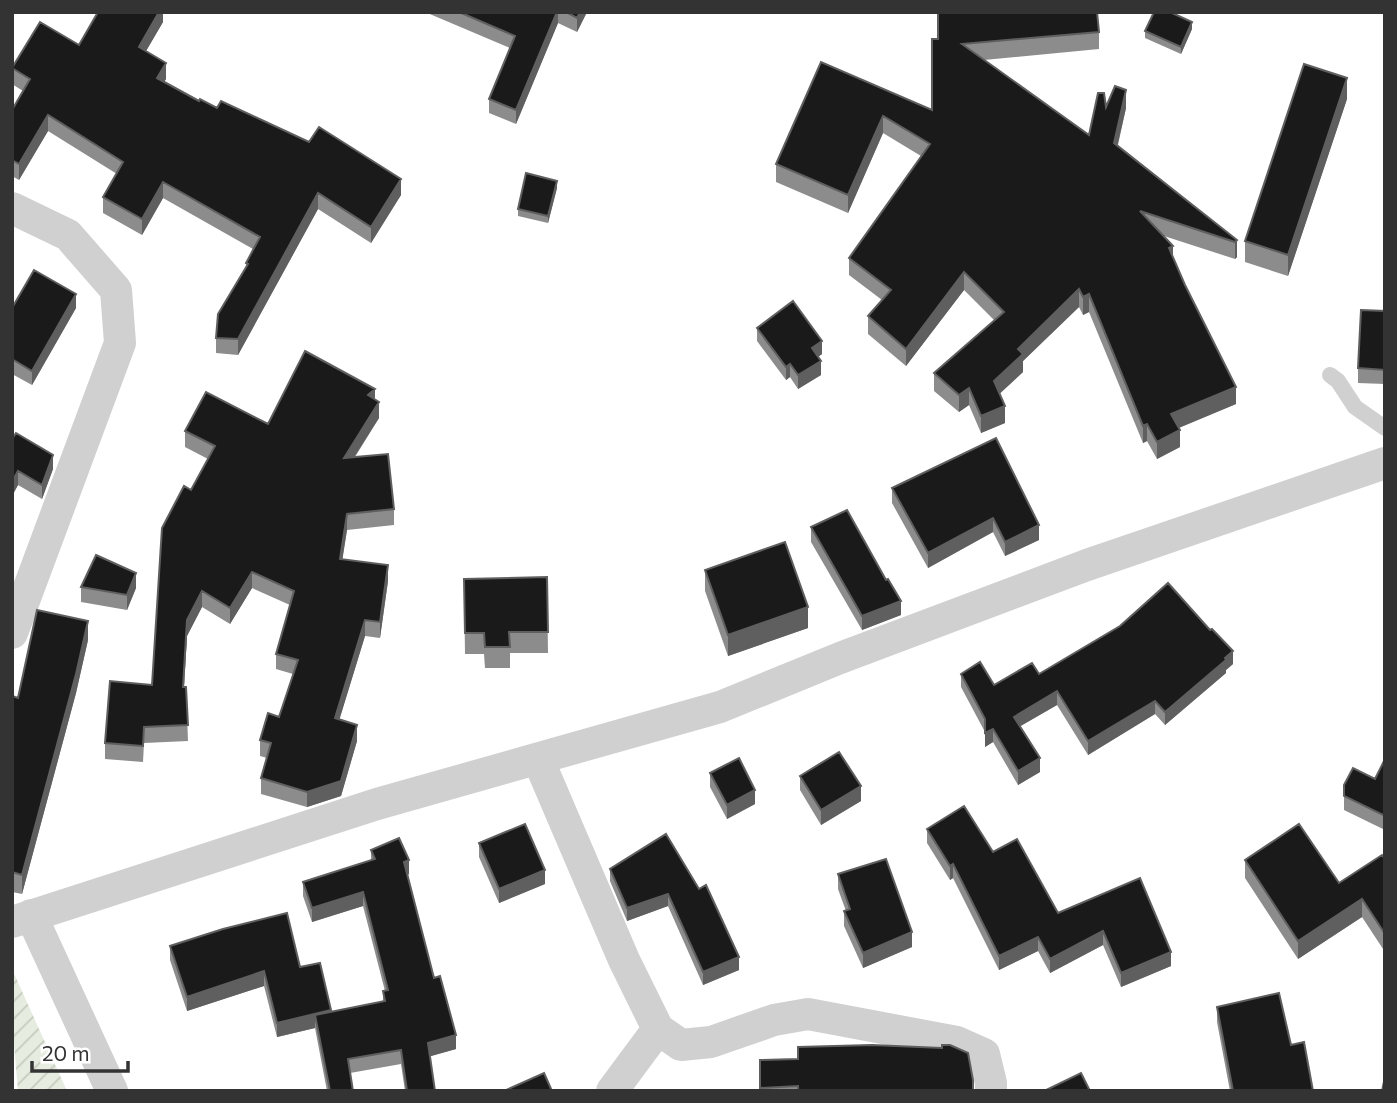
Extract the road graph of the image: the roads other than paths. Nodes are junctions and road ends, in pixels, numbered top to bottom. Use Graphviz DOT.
graph roads {
  1 [pos="12,208"];
  2 [pos="1330,376"];
  3 [pos="1332,402"];
  4 [pos="1355,407"];
  5 [pos="1385,428"];
  6 [pos="1385,463"];
  7 [pos="12,633"];
  8 [pos="538,759"];
  9 [pos="22,919"];
  10 [pos="657,1028"];
  11 [pos="112,1091"];
  12 [pos="612,1091"];
  13 [pos="990,1091"];
  1 -- 7 [label="street"];
  2 -- 4 [label="lane"];
  3 -- 4 [label="lane"];
  4 -- 5 [label="lane"];
  6 -- 8 [label="street"];
  8 -- 9 [label="street"];
  8 -- 10 [label="street"];
  9 -- 11 [label="street"];
  10 -- 12 [label="street"];
  10 -- 13 [label="street"];
}
